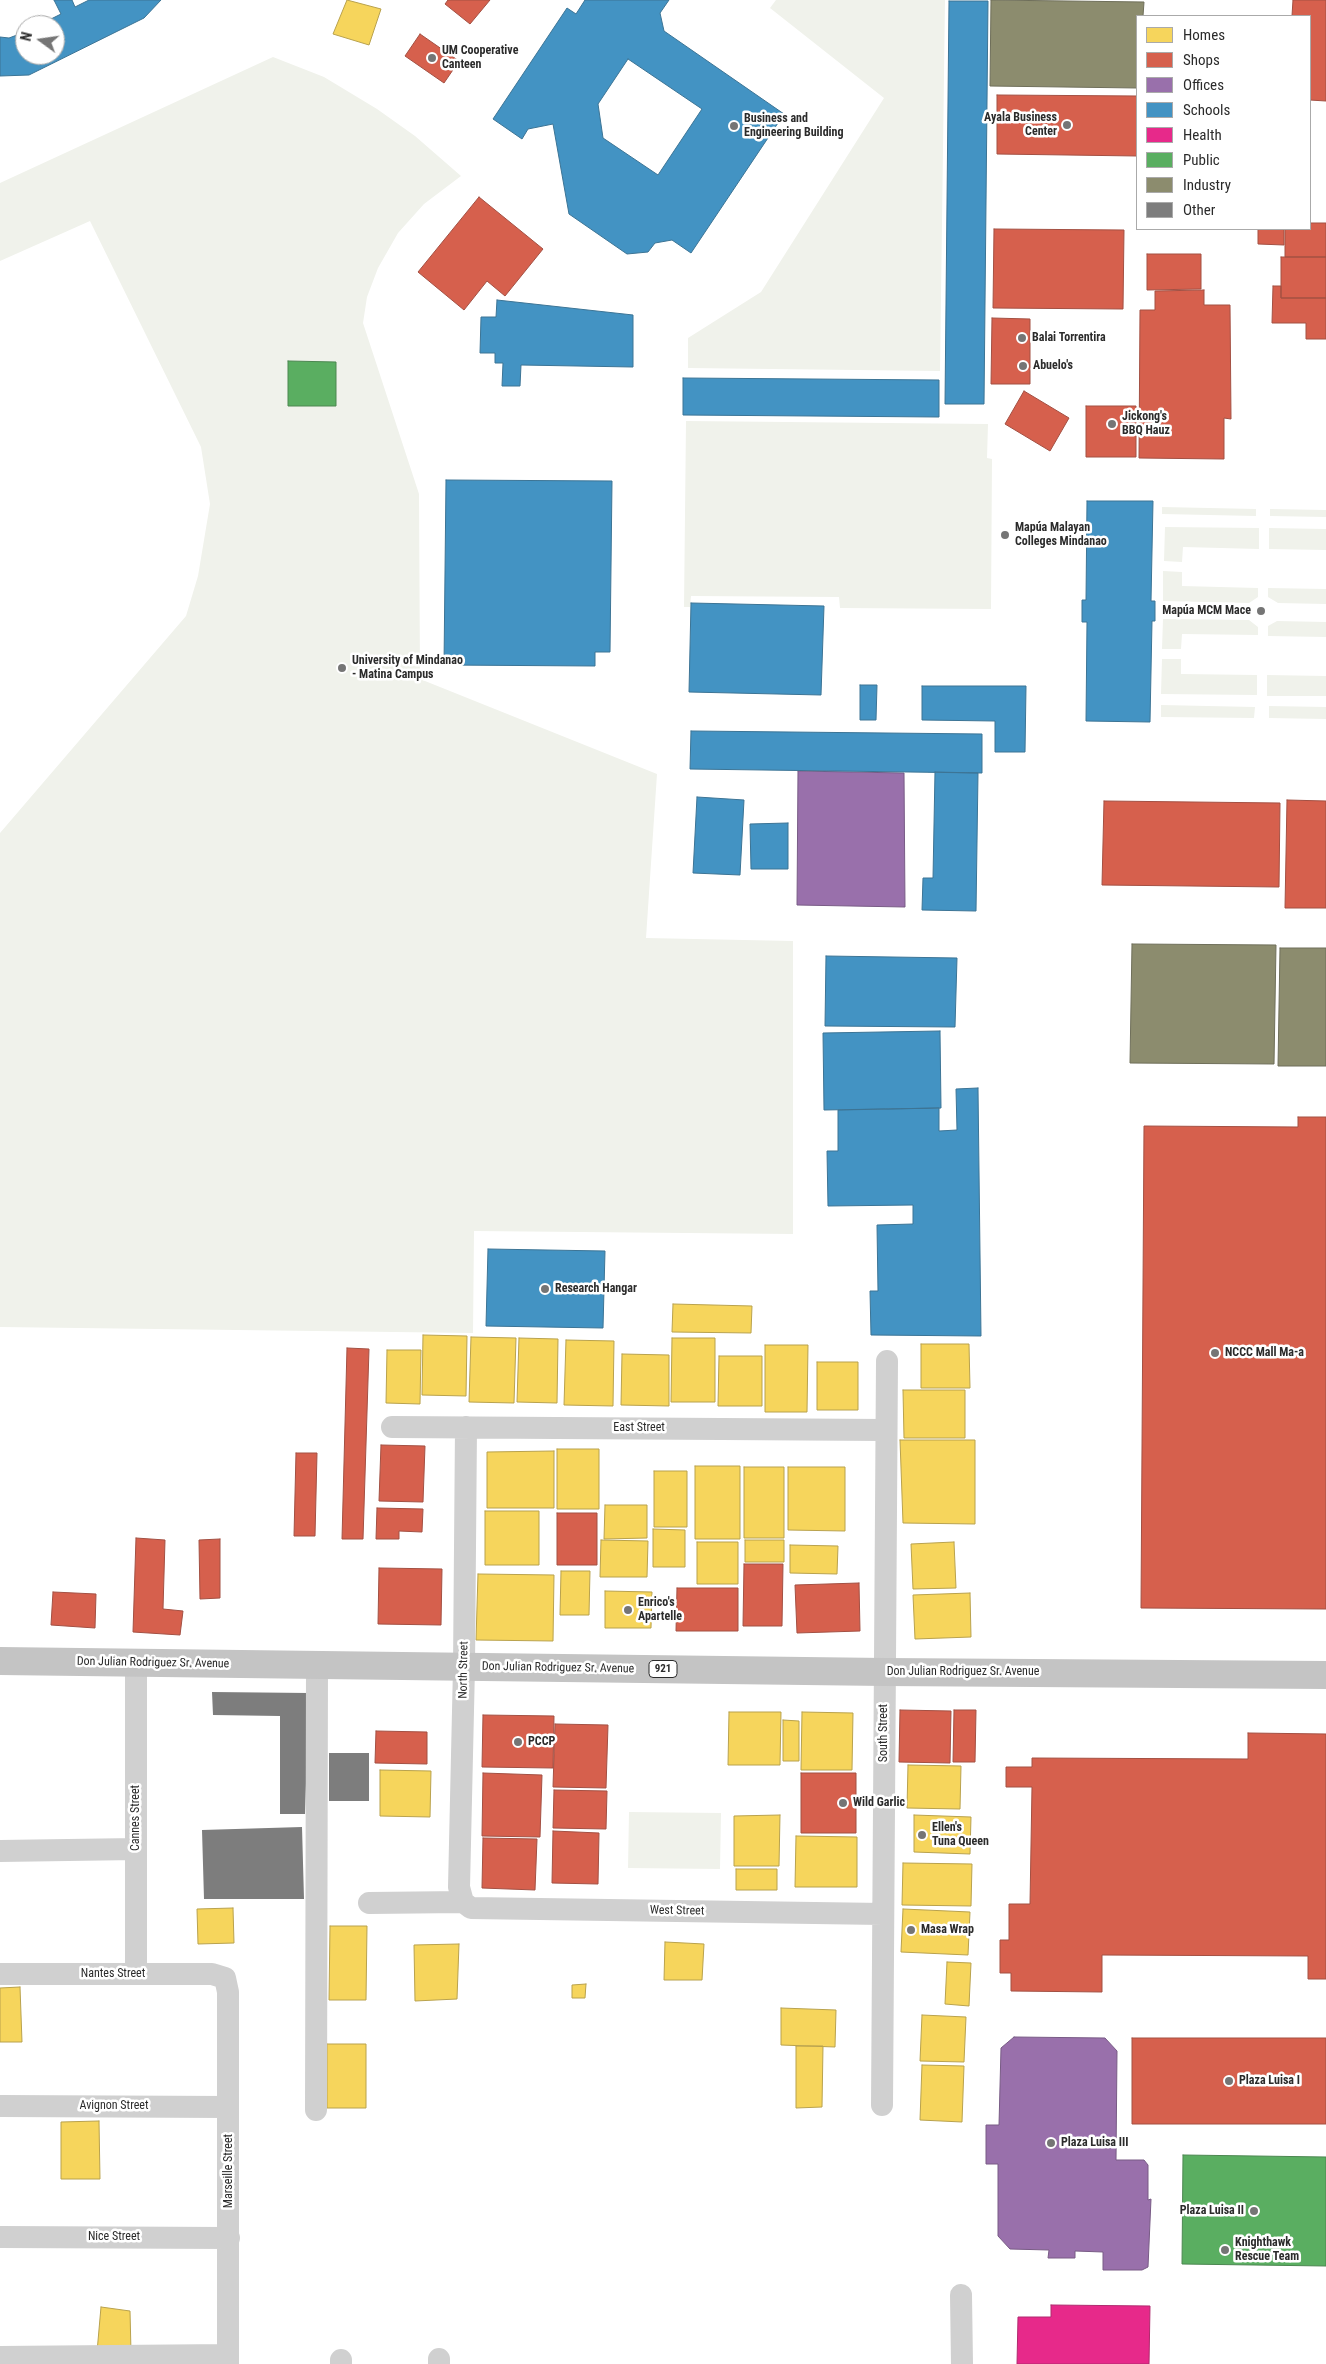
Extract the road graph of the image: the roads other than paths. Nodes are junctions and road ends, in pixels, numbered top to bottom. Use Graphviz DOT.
graph roads {
  1 [pos="887,1362"];
  2 [pos="392,1427"];
  3 [pos="466,1427"];
  4 [pos="886,1430"];
  5 [pos="0,1661"];
  6 [pos="136,1662"];
  7 [pos="317,1665"];
  8 [pos="464,1667"];
  9 [pos="885,1672"];
  10 [pos="1326,1675"];
  11 [pos="136,1849"];
  12 [pos="0,1851"];
  13 [pos="369,1903"];
  14 [pos="467,1905"];
  15 [pos="883,1914"];
  16 [pos="0,1974"];
  17 [pos="136,1974"];
  18 [pos="224,1978"];
  19 [pos="882,2105"];
  20 [pos="0,2106"];
  21 [pos="228,2107"];
  22 [pos="316,2110"];
  23 [pos="0,2237"];
  24 [pos="229,2238"];
  25 [pos="961,2295"];
  26 [pos="0,2357"];
  27 [pos="228,2360"];
  28 [pos="962,2364"];
  1 -- 4 [label="street, South Street"];
  2 -- 3 [label="street, East Street"];
  3 -- 4 [label="street, East Street"];
  3 -- 8 [label="street, North Street"];
  4 -- 9 [label="street, South Street"];
  5 -- 6 [label="main road, Don Julian Rodriguez Sr. Avenue / 921"];
  6 -- 7 [label="main road, Don Julian Rodriguez Sr. Avenue / 921"];
  6 -- 11 [label="street, Cannes Street"];
  7 -- 8 [label="main road, Don Julian Rodriguez Sr. Avenue / 921"];
  7 -- 22 [label="street"];
  8 -- 9 [label="main road, Don Julian Rodriguez Sr. Avenue / 921"];
  8 -- 14 [label="street, North Street"];
  9 -- 10 [label="main road, Don Julian Rodriguez Sr. Avenue / 921"];
  9 -- 15 [label="street, South Street"];
  11 -- 12 [label="street"];
  11 -- 17 [label="street, Cannes Street"];
  13 -- 14 [label="street, West Street"];
  14 -- 15 [label="street, West Street"];
  15 -- 19 [label="street, South Street"];
  16 -- 17 [label="street, Nantes Street"];
  17 -- 18 [label="street, Nantes Street"];
  18 -- 21 [label="street, Marseille Street"];
  20 -- 21 [label="street, Avignon Street"];
  21 -- 24 [label="street, Marseille Street"];
  23 -- 24 [label="street, Nice Street"];
  24 -- 27 [label="street, Marseille Street"];
  25 -- 28 [label="street"];
  26 -- 27 [label="street"];
}
